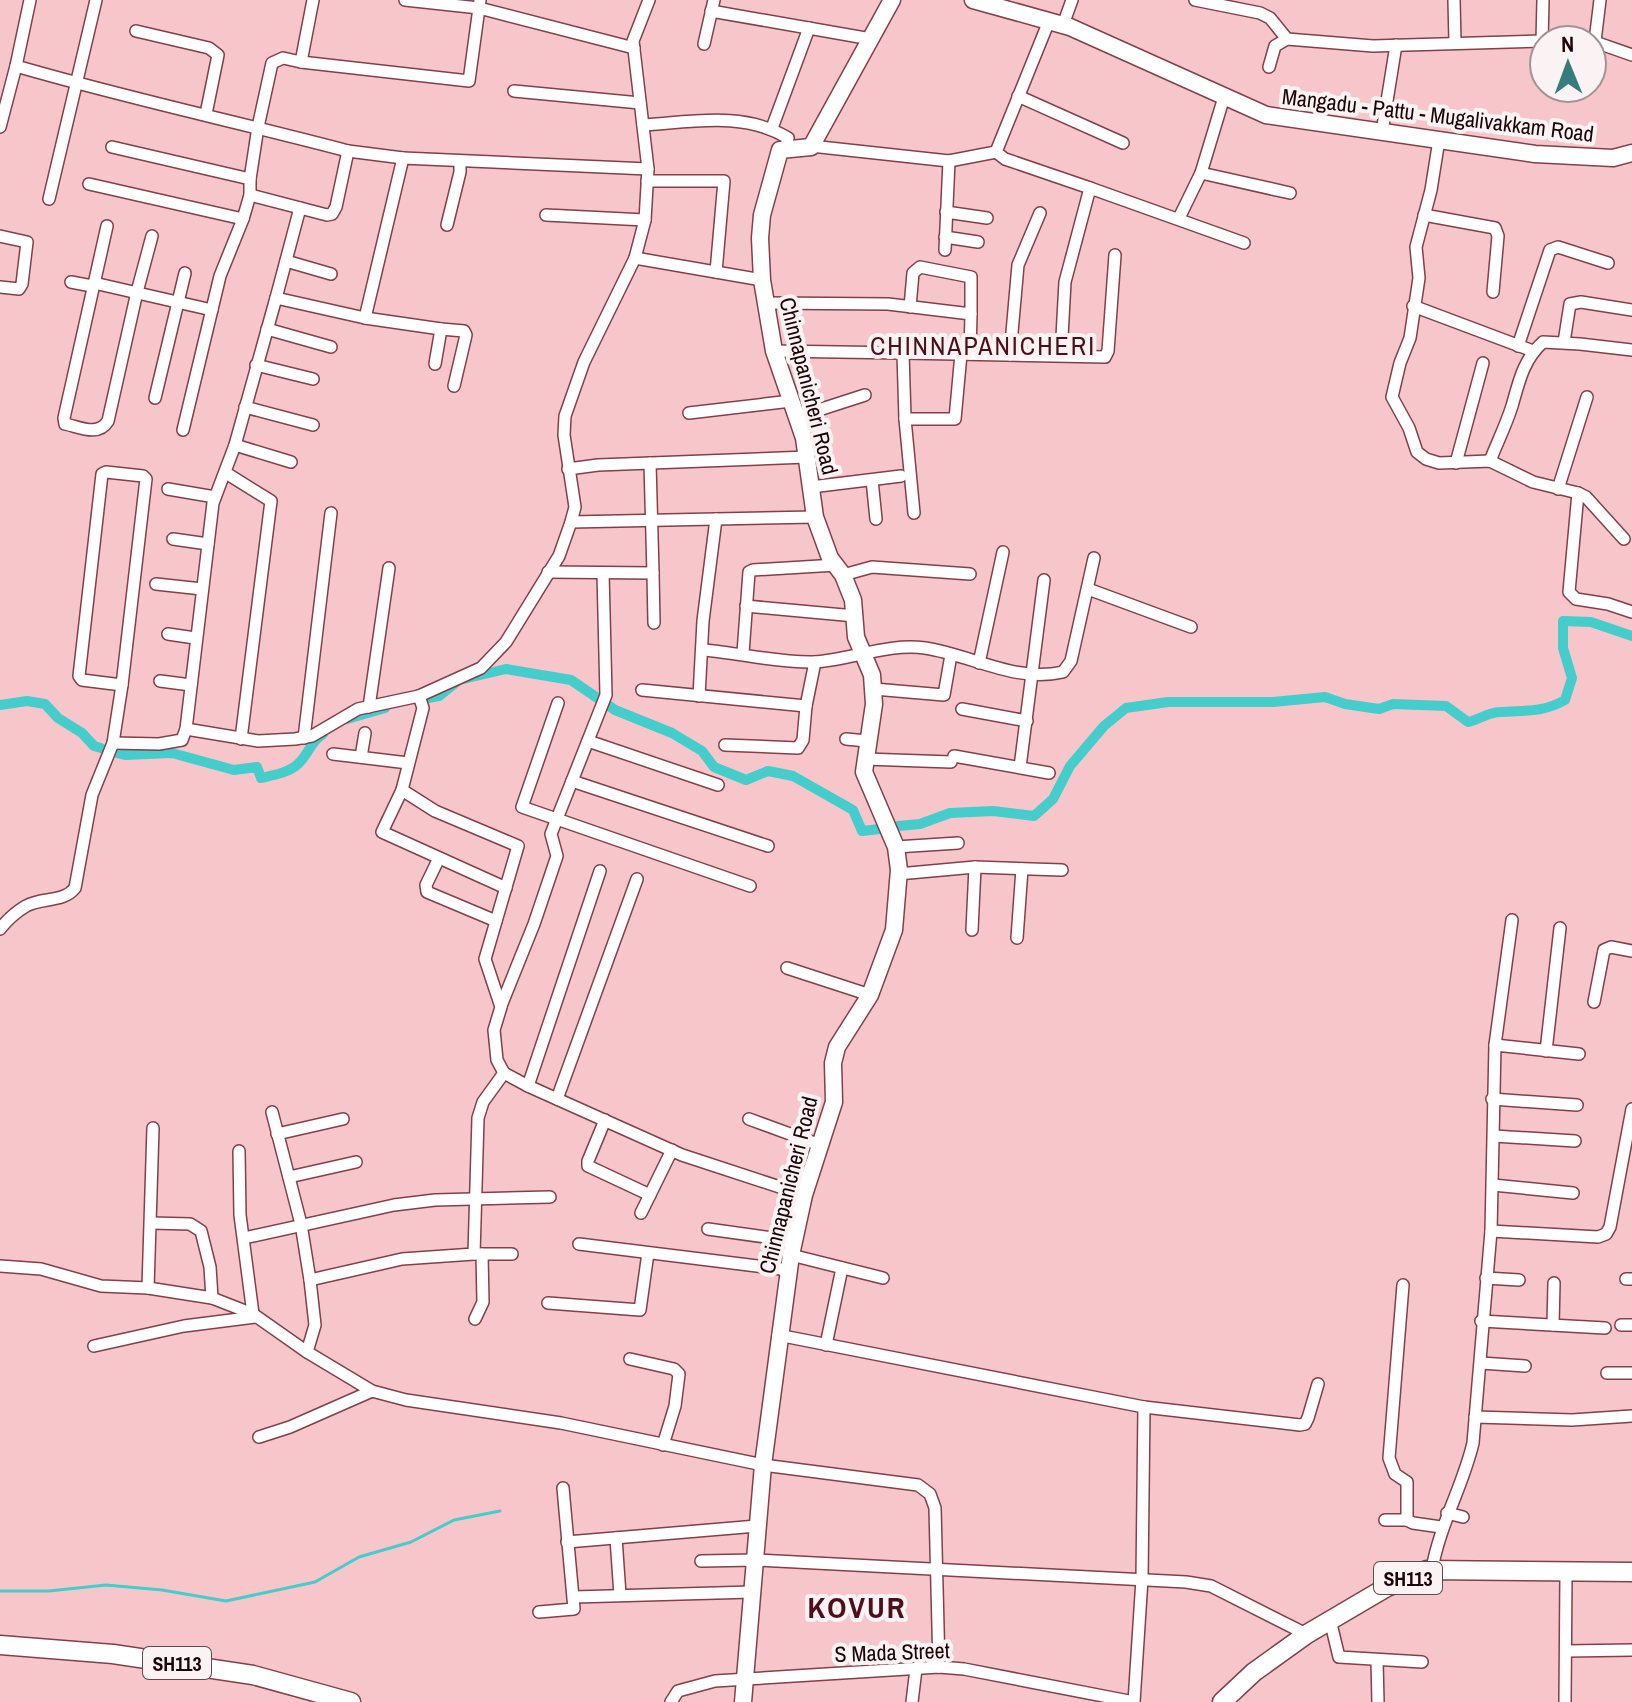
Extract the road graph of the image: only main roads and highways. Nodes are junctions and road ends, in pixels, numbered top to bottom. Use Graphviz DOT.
graph roads {
  1 [pos="1632,1572"];
  2 [pos="1566,1578"];
  3 [pos="1632,1582"];
  4 [pos="1310,1637"];
  5 [pos="0,1645"];
  6 [pos="0,1653"];
  7 [pos="321,1702"];
  8 [pos="351,1702"];
  9 [pos="1222,1702"];
  10 [pos="1232,1702"];
  1 -- 2 [label="main road, SH113"];
  2 -- 3 [label="main road, SH113"];
  2 -- 4 [label="main road, SH113"];
  2 -- 4 [label="main road, SH113"];
  4 -- 9 [label="main road, SH113"];
  4 -- 10 [label="main road, SH113"];
  5 -- 8 [label="main road, SH113"];
  6 -- 7 [label="main road, SH113"];
}
